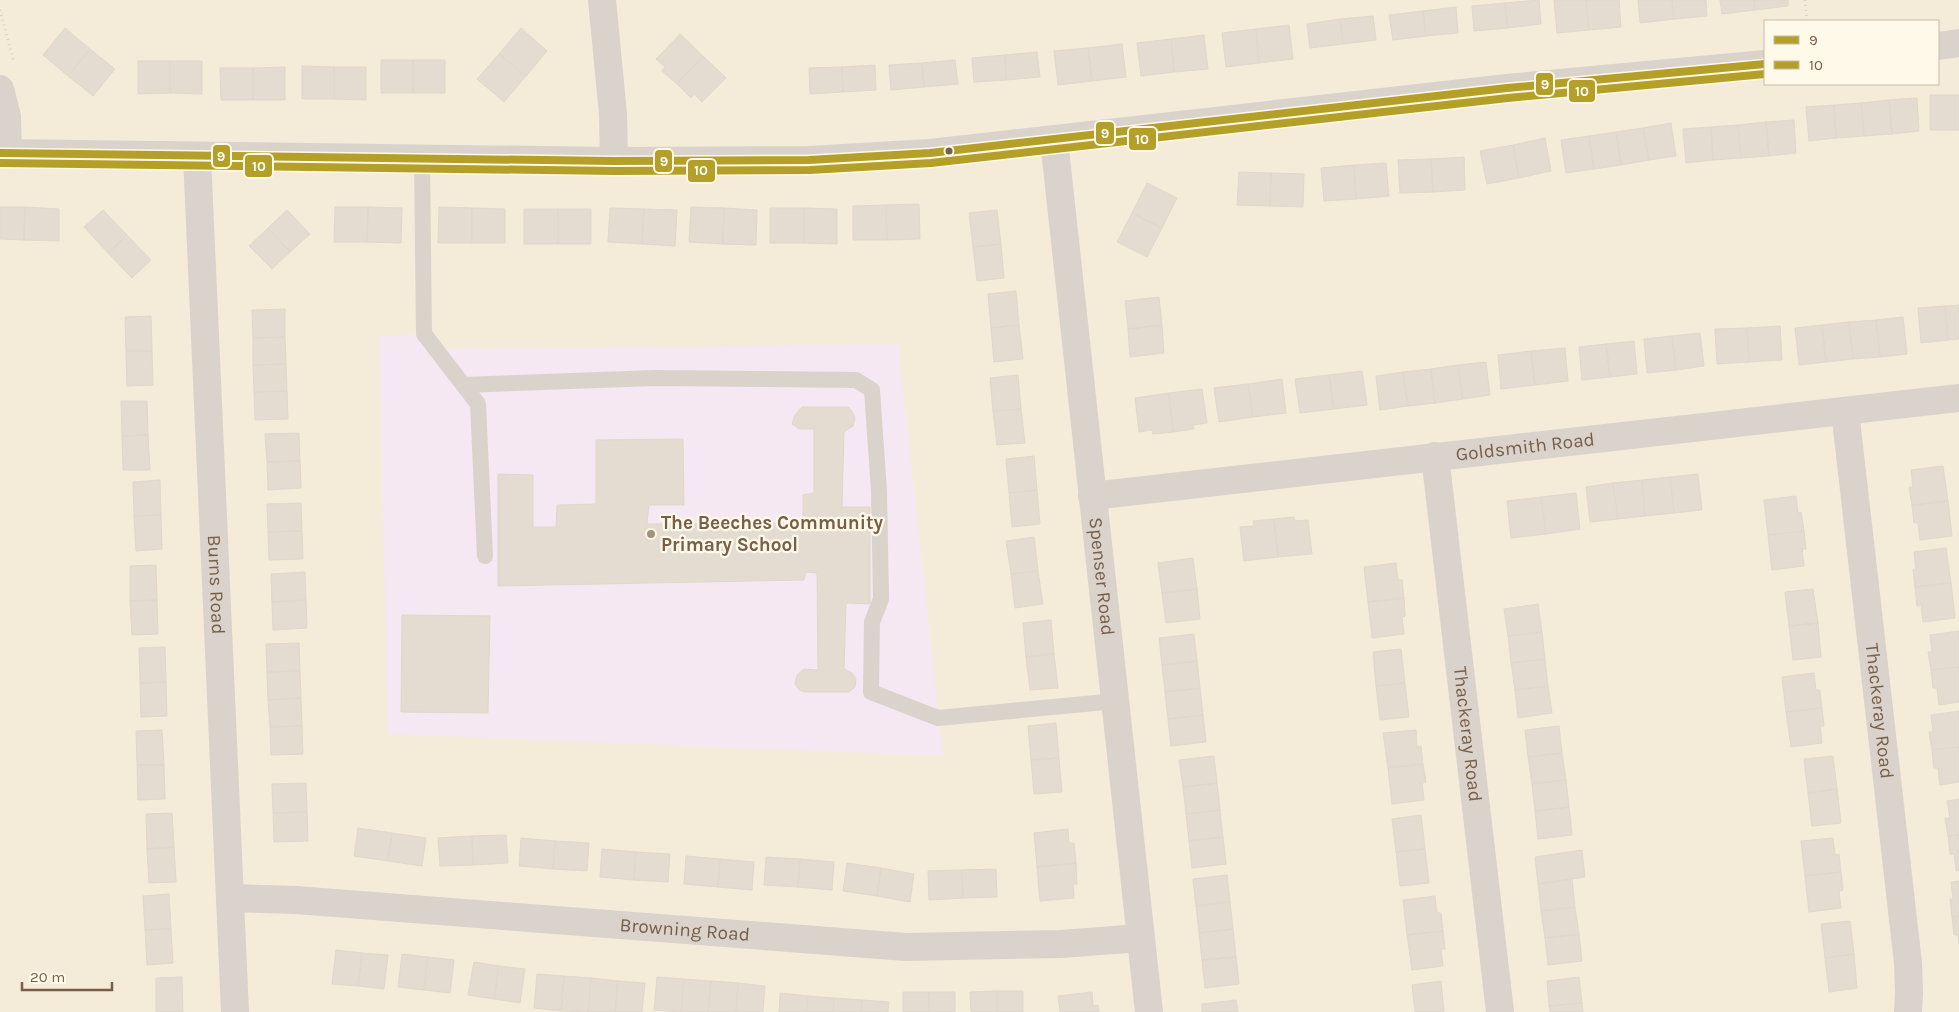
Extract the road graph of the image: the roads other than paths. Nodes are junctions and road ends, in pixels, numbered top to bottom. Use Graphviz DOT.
graph roads {
  1 [pos="602,0"];
  2 [pos="1959,43"];
  3 [pos="1939,46"];
  4 [pos="1764,64"];
  5 [pos="0,89"];
  6 [pos="1054,140"];
  7 [pos="4,153"];
  8 [pos="197,156"];
  9 [pos="422,159"];
  10 [pos="614,161"];
  11 [pos="463,385"];
  12 [pos="1959,398"];
  13 [pos="1846,411"];
  14 [pos="1435,456"];
  15 [pos="1092,496"];
  16 [pos="485,556"];
  17 [pos="1116,700"];
  18 [pos="230,898"];
  19 [pos="1140,938"];
  20 [pos="235,1012"];
  21 [pos="1149,1012"];
  22 [pos="1500,1012"];
  23 [pos="1908,1012"];
  1 -- 10 [label="street"];
  2 -- 3 [label="street"];
  4 -- 6 [label="street"];
  5 -- 7 [label="street"];
  6 -- 10 [label="street"];
  6 -- 15 [label="street, Spenser Road"];
  7 -- 8 [label="street"];
  8 -- 9 [label="street"];
  8 -- 18 [label="street, Burns Road"];
  9 -- 10 [label="street"];
  9 -- 11 [label="lane"];
  11 -- 16 [label="lane"];
  11 -- 17 [label="lane"];
  12 -- 13 [label="street, Goldsmith Road"];
  13 -- 14 [label="street, Goldsmith Road"];
  13 -- 23 [label="street, Thackeray Road"];
  14 -- 15 [label="street, Goldsmith Road"];
  14 -- 22 [label="street, Thackeray Road"];
  15 -- 17 [label="street, Spenser Road"];
  17 -- 19 [label="street, Spenser Road"];
  18 -- 19 [label="street, Browning Road"];
  18 -- 20 [label="street, Burns Road"];
  19 -- 21 [label="street, Spenser Road"];
}
